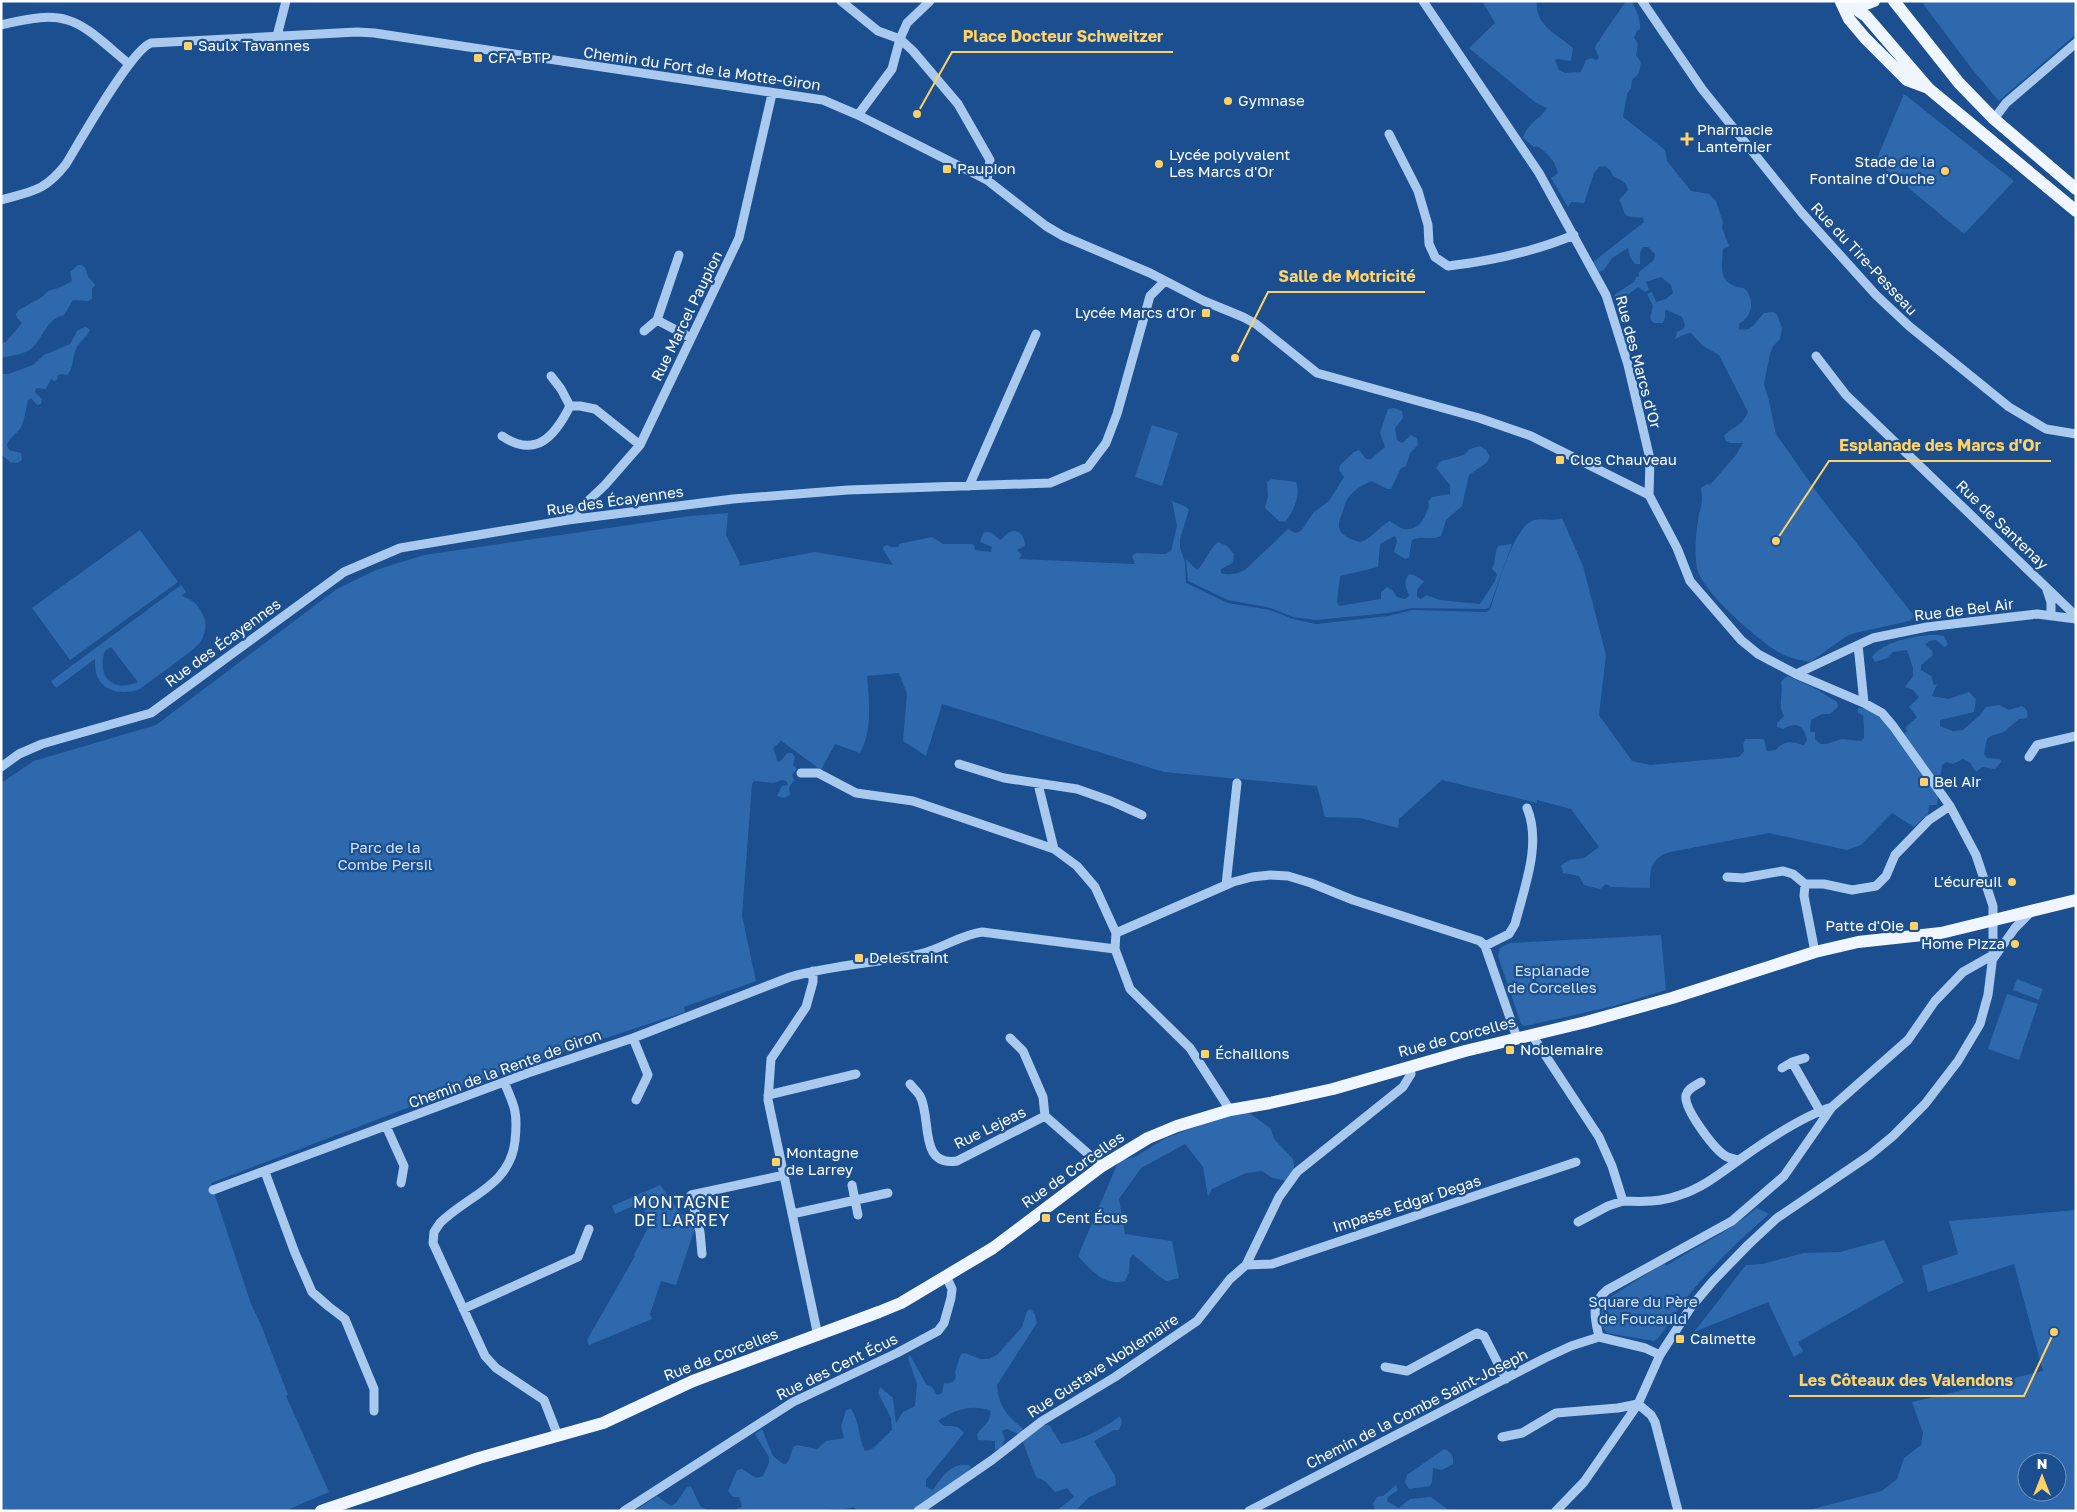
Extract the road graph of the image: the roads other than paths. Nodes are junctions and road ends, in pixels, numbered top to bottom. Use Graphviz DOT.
graph roads {
  1 [pos="286,1"];
  2 [pos="841,1"];
  3 [pos="930,1"];
  4 [pos="1422,1"];
  5 [pos="1642,1"];
  6 [pos="1874,1"];
  7 [pos="1894,1"];
  8 [pos="1844,3"];
  9 [pos="1,24"];
  10 [pos="277,36"];
  11 [pos="900,39"];
  12 [pos="2074,46"];
  13 [pos="129,64"];
  14 [pos="772,94"];
  15 [pos="858,115"];
  16 [pos="1994,118"];
  17 [pos="1389,134"];
  18 [pos="987,180"];
  19 [pos="2076,189"];
  20 [pos="1,200"];
  21 [pos="2076,211"];
  22 [pos="1574,235"];
  23 [pos="679,255"];
  24 [pos="1165,281"];
  25 [pos="657,320"];
  26 [pos="644,331"];
  27 [pos="1036,334"];
  28 [pos="691,338"];
  29 [pos="1816,356"];
  30 [pos="551,376"];
  31 [pos="570,406"];
  32 [pos="2076,434"];
  33 [pos="502,436"];
  34 [pos="640,445"];
  35 [pos="969,486"];
  36 [pos="1649,495"];
  37 [pos="568,520"];
  38 [pos="2045,585"];
  39 [pos="2051,615"];
  40 [pos="2076,617"];
  41 [pos="1858,645"];
  42 [pos="1796,674"];
  43 [pos="1864,703"];
  44 [pos="2076,736"];
  45 [pos="2029,758"];
  46 [pos="959,764"];
  47 [pos="1,767"];
  48 [pos="801,773"];
  49 [pos="1237,783"];
  50 [pos="1038,784"];
  51 [pos="1950,806"];
  52 [pos="1527,808"];
  53 [pos="1142,815"];
  54 [pos="1054,849"];
  55 [pos="1727,877"];
  56 [pos="1804,884"];
  57 [pos="1226,885"];
  58 [pos="2076,900"];
  59 [pos="2032,911"];
  60 [pos="1993,921"];
  61 [pos="1116,933"];
  62 [pos="1485,946"];
  63 [pos="1115,949"];
  64 [pos="1815,952"];
  65 [pos="1993,957"];
  66 [pos="813,971"];
  67 [pos="1532,1035"];
  68 [pos="633,1038"];
  69 [pos="1010,1038"];
  70 [pos="1517,1038"];
  71 [pos="1805,1058"];
  72 [pos="1792,1062"];
  73 [pos="1410,1066"];
  74 [pos="1782,1068"];
  75 [pos="856,1074"];
  76 [pos="504,1082"];
  77 [pos="1701,1082"];
  78 [pos="910,1084"];
  79 [pos="768,1095"];
  80 [pos="636,1100"];
  81 [pos="1832,1107"];
  82 [pos="1230,1110"];
  83 [pos="1820,1111"];
  84 [pos="1045,1116"];
  85 [pos="386,1126"];
  86 [pos="1738,1160"];
  87 [pos="1576,1162"];
  88 [pos="1102,1166"];
  89 [pos="265,1172"];
  90 [pos="784,1175"];
  91 [pos="401,1183"];
  92 [pos="852,1185"];
  93 [pos="213,1190"];
  94 [pos="888,1193"];
  95 [pos="855,1200"];
  96 [pos="1623,1201"];
  97 [pos="792,1214"];
  98 [pos="858,1215"];
  99 [pos="1578,1222"];
  100 [pos="589,1229"];
  101 [pos="702,1254"];
  102 [pos="1246,1265"];
  103 [pos="946,1276"];
  104 [pos="463,1309"];
  105 [pos="818,1336"];
  106 [pos="1600,1337"];
  107 [pos="1660,1355"];
  108 [pos="1386,1367"];
  109 [pos="1506,1379"];
  110 [pos="1638,1404"];
  111 [pos="374,1410"];
  112 [pos="558,1436"];
  113 [pos="1502,1437"];
  114 [pos="321,1511"];
  115 [pos="624,1511"];
  116 [pos="918,1511"];
  117 [pos="1249,1511"];
  118 [pos="1556,1511"];
  119 [pos="1678,1511"];
  1 -- 10 [label="street"];
  2 -- 11 [label="street"];
  3 -- 11 [label="street"];
  4 -- 22 [label="street, Rue des Marcs d'Or"];
  5 -- 32 [label="street, Rue du Tire-Pesseau"];
  6 -- 8 [label="main road"];
  7 -- 16 [label="main road"];
  8 -- 21 [label="main road"];
  9 -- 13 [label="street"];
  10 -- 13 [label="street, Chemin du Fort de la Motte-Giron"];
  10 -- 14 [label="street, Chemin du Fort de la Motte-Giron"];
  11 -- 15 [label="street"];
  11 -- 18 [label="street"];
  12 -- 16 [label="street"];
  13 -- 20 [label="street, Chemin du Fort de la Motte-Giron"];
  14 -- 15 [label="street, Chemin du Fort de la Motte-Giron"];
  14 -- 28 [label="street, Rue Marcel Paupion"];
  15 -- 18 [label="street, Chemin du Fort de la Motte-Giron"];
  16 -- 19 [label="main road"];
  17 -- 22 [label="street"];
  18 -- 24 [label="street, Chemin du Fort de la Motte-Giron"];
  22 -- 36 [label="street, Rue des Marcs d'Or"];
  23 -- 25 [label="street"];
  24 -- 35 [label="street, Rue des Écayennes"];
  24 -- 36 [label="street, Chemin du Fort de la Motte-Giron"];
  25 -- 26 [label="street"];
  25 -- 28 [label="street"];
  27 -- 35 [label="street"];
  28 -- 34 [label="street, Rue Marcel Paupion"];
  29 -- 38 [label="street, Rue de Santenay"];
  30 -- 31 [label="street"];
  31 -- 33 [label="street"];
  31 -- 34 [label="street"];
  34 -- 37 [label="street, Rue Marcel Paupion"];
  35 -- 37 [label="street, Rue des Écayennes"];
  36 -- 42 [label="street, Rue des Marcs d'Or"];
  37 -- 47 [label="street, Rue des Écayennes"];
  38 -- 39 [label="street, Rue de Santenay"];
  38 -- 40 [label="street, Rue de Santenay"];
  39 -- 40 [label="street, Rue de Bel Air"];
  39 -- 41 [label="street, Rue de Bel Air"];
  41 -- 42 [label="street, Rue de Bel Air"];
  41 -- 43 [label="street"];
  42 -- 43 [label="street, Rue des Marcs d'Or"];
  43 -- 51 [label="street, Rue des Marcs d'Or"];
  44 -- 45 [label="street"];
  46 -- 50 [label="street"];
  48 -- 54 [label="street"];
  49 -- 57 [label="street"];
  50 -- 53 [label="street"];
  50 -- 54 [label="street"];
  51 -- 56 [label="street"];
  51 -- 60 [label="street, Rue des Marcs d'Or"];
  52 -- 62 [label="street"];
  54 -- 61 [label="street"];
  55 -- 56 [label="street"];
  56 -- 64 [label="street"];
  57 -- 61 [label="street"];
  57 -- 62 [label="street"];
  58 -- 59 [label="main road, Rue de Corcelles"];
  59 -- 60 [label="main road, Rue de Corcelles"];
  59 -- 65 [label="street"];
  60 -- 64 [label="main road, Rue de Corcelles"];
  60 -- 65 [label="street, Rue des Marcs d'Or"];
  61 -- 63 [label="street"];
  62 -- 70 [label="street"];
  63 -- 66 [label="street, Chemin de la Rente de Giron"];
  63 -- 82 [label="street"];
  64 -- 67 [label="main road, Rue de Corcelles"];
  65 -- 81 [label="street"];
  65 -- 107 [label="street, Rue des Marcs d'Or"];
  66 -- 68 [label="street, Chemin de la Rente de Giron"];
  66 -- 79 [label="street"];
  67 -- 70 [label="main road, Rue de Corcelles"];
  67 -- 96 [label="street"];
  68 -- 76 [label="street, Chemin de la Rente de Giron"];
  68 -- 80 [label="street"];
  69 -- 84 [label="street"];
  70 -- 73 [label="main road, Rue de Corcelles"];
  71 -- 72 [label="street"];
  72 -- 74 [label="street"];
  72 -- 83 [label="street"];
  73 -- 82 [label="main road, Rue de Corcelles"];
  73 -- 102 [label="street, Rue Gustave Noblemaire"];
  75 -- 79 [label="street"];
  76 -- 85 [label="street, Chemin de la Rente de Giron"];
  76 -- 104 [label="street"];
  77 -- 86 [label="street"];
  78 -- 84 [label="street, Rue Lejeas"];
  79 -- 90 [label="street"];
  81 -- 83 [label="street"];
  81 -- 106 [label="street"];
  82 -- 88 [label="main road, Rue de Corcelles"];
  83 -- 86 [label="street"];
  84 -- 88 [label="street"];
  85 -- 89 [label="street, Chemin de la Rente de Giron"];
  85 -- 91 [label="street"];
  86 -- 96 [label="street"];
  87 -- 102 [label="street, Impasse Edgar Degas"];
  88 -- 103 [label="main road, Rue de Corcelles"];
  89 -- 93 [label="street, Chemin de la Rente de Giron"];
  89 -- 111 [label="street"];
  90 -- 97 [label="street"];
  90 -- 101 [label="street"];
  92 -- 95 [label="street"];
  94 -- 95 [label="street"];
  95 -- 97 [label="street"];
  95 -- 98 [label="street"];
  96 -- 99 [label="street"];
  97 -- 105 [label="street"];
  100 -- 104 [label="street"];
  102 -- 116 [label="street, Rue Gustave Noblemaire"];
  103 -- 105 [label="main road, Rue de Corcelles"];
  103 -- 115 [label="street, Rue des Cent Écus"];
  104 -- 112 [label="street"];
  105 -- 112 [label="main road, Rue de Corcelles"];
  106 -- 107 [label="street"];
  106 -- 109 [label="street, Chemin de la Combe Saint-Joseph"];
  107 -- 110 [label="street, Rue des Marcs d'Or"];
  108 -- 109 [label="street"];
  109 -- 117 [label="street, Chemin de la Combe Saint-Joseph"];
  110 -- 113 [label="street"];
  110 -- 118 [label="street, Rue des Marcs d'Or"];
  110 -- 119 [label="street"];
  112 -- 114 [label="main road, Rue de Corcelles"];
}
